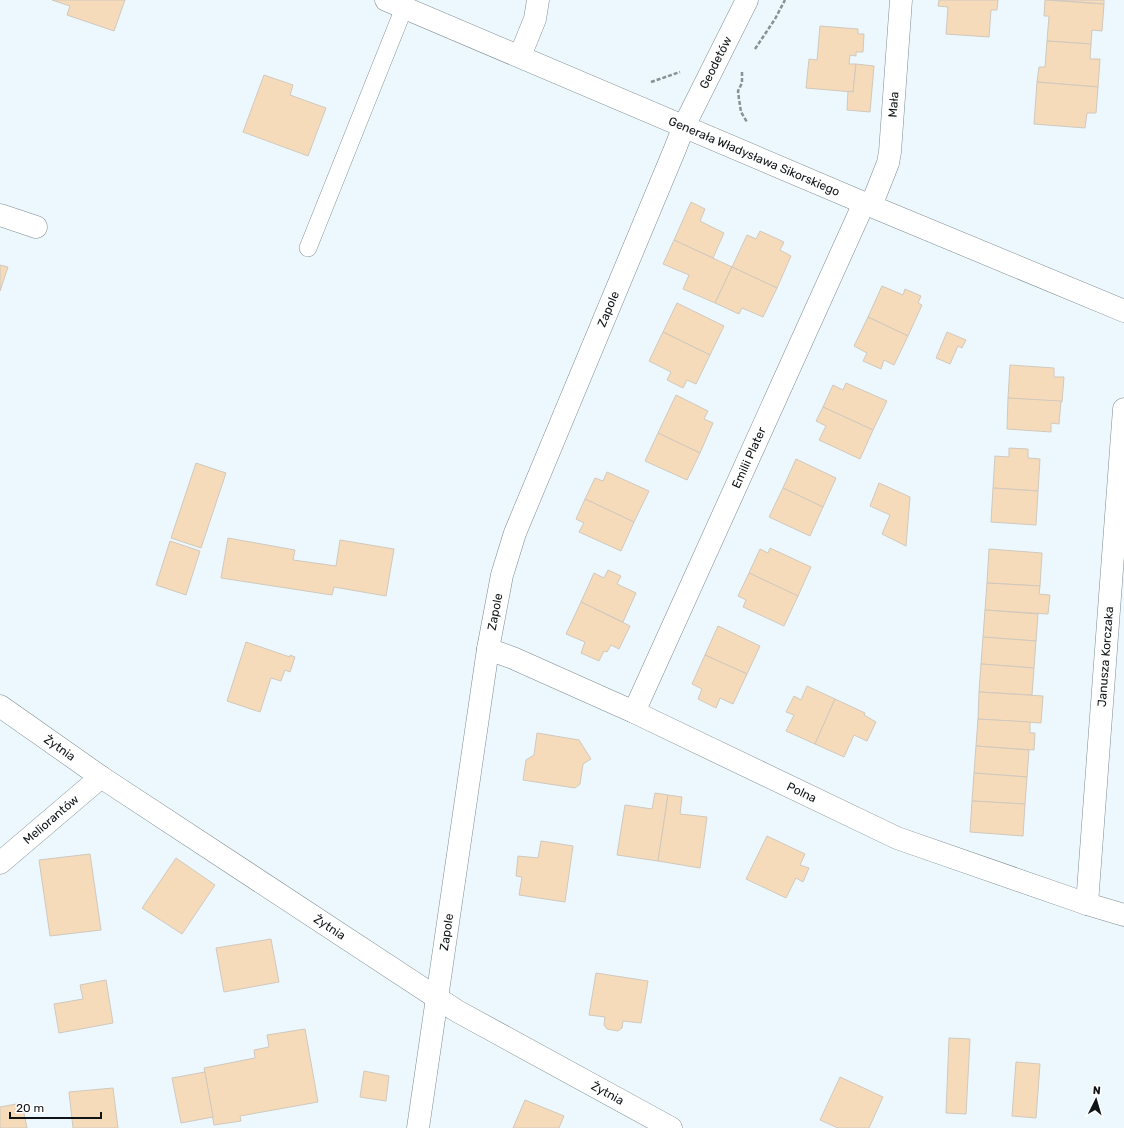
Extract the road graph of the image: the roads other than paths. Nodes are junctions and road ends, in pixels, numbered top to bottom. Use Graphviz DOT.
graph roads {
  1 [pos="538,0"];
  2 [pos="747,0"];
  3 [pos="901,0"];
  4 [pos="395,4"];
  5 [pos="520,56"];
  6 [pos="684,126"];
  7 [pos="867,205"];
  8 [pos="0,216"];
  9 [pos="36,227"];
  10 [pos="308,248"];
  11 [pos="1124,311"];
  12 [pos="1124,409"];
  13 [pos="488,649"];
  14 [pos="0,706"];
  15 [pos="634,712"];
  16 [pos="101,777"];
  17 [pos="0,863"];
  18 [pos="1087,904"];
  19 [pos="1124,915"];
  20 [pos="437,998"];
  21 [pos="418,1128"];
  22 [pos="671,1128"];
  1 -- 5 [label="street"];
  2 -- 6 [label="street, Geodetów"];
  3 -- 7 [label="street, Mała"];
  4 -- 5 [label="street, Generała Władysława Sikorskiego"];
  4 -- 10 [label="lane"];
  5 -- 6 [label="street, Generała Władysława Sikorskiego"];
  6 -- 7 [label="street, Generała Władysława Sikorskiego"];
  6 -- 13 [label="street, Zapole"];
  7 -- 11 [label="street, Generała Władysława Sikorskiego"];
  7 -- 15 [label="street, Emilii Plater"];
  8 -- 9 [label="street"];
  12 -- 18 [label="street, Janusza Korczaka"];
  13 -- 15 [label="street, Polna"];
  13 -- 20 [label="street, Zapole"];
  14 -- 16 [label="street, Żytnia"];
  15 -- 18 [label="street, Polna"];
  16 -- 17 [label="street, Meliorantów"];
  16 -- 20 [label="street, Żytnia"];
  18 -- 19 [label="street, Polna"];
  20 -- 21 [label="street, Zapole"];
  20 -- 22 [label="street, Żytnia"];
}
